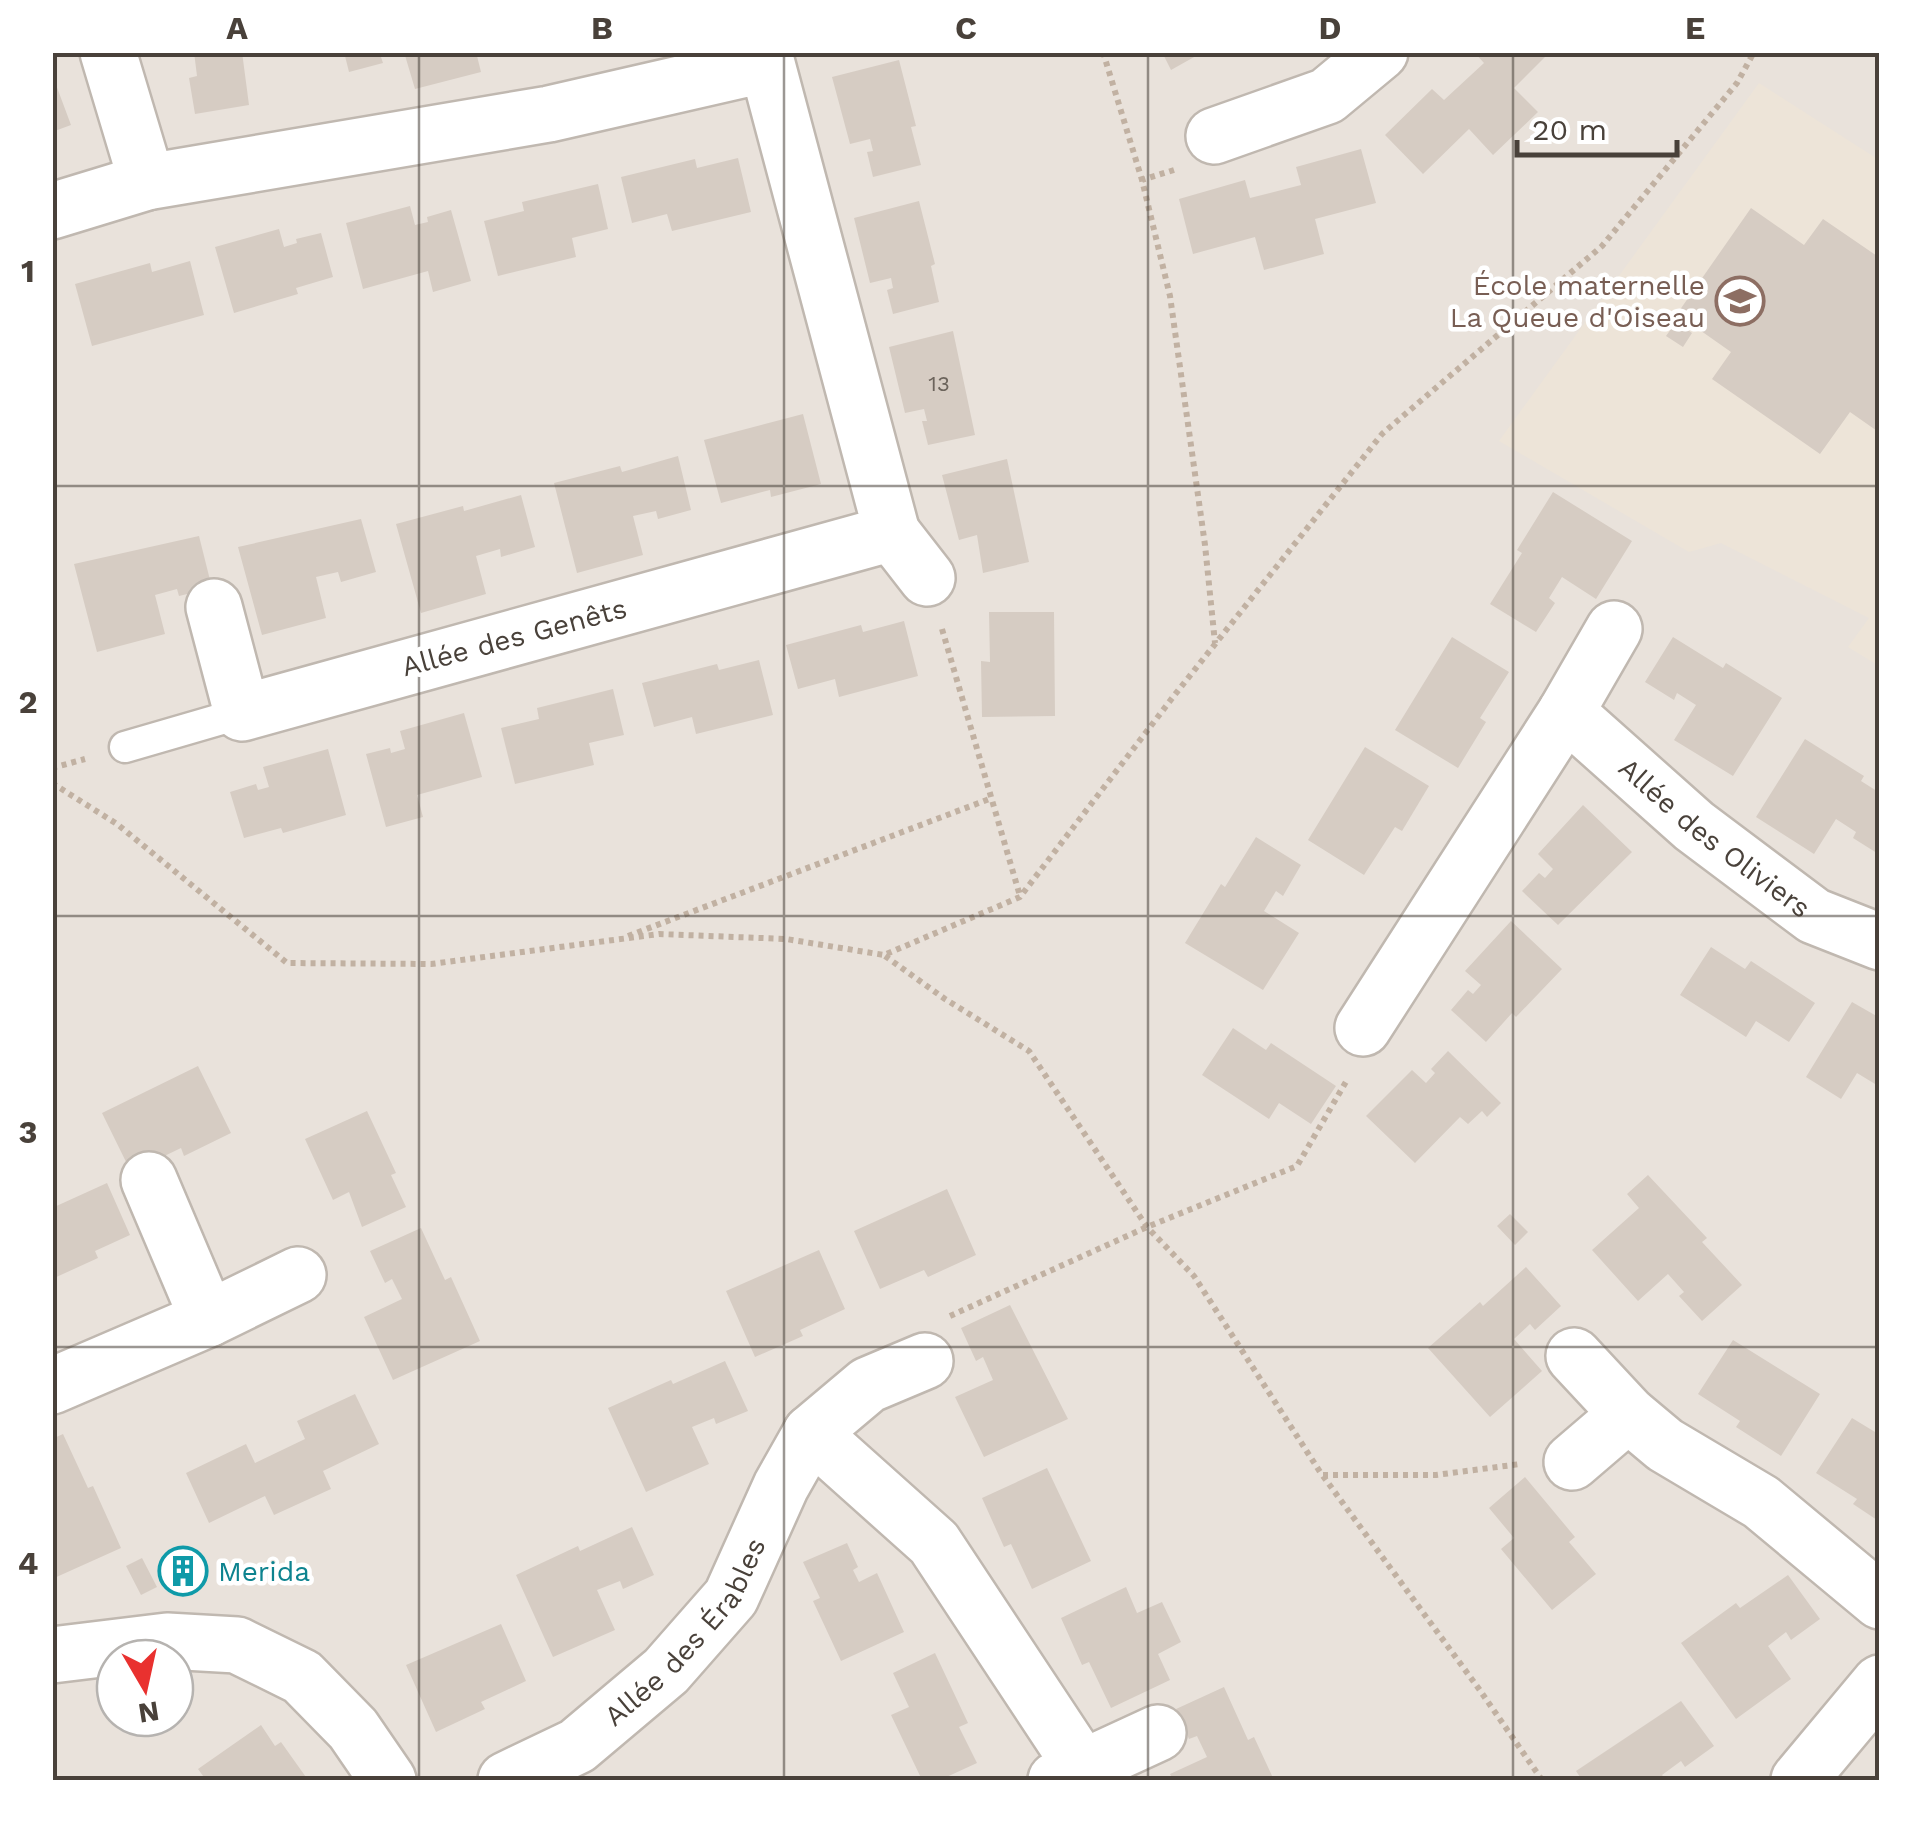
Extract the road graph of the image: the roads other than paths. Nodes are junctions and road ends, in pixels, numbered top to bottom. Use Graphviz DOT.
graph roads {
  1 [pos="108,52"];
  2 [pos="1380,52"];
  3 [pos="788,58"];
  4 [pos="1214,136"];
  5 [pos="147,182"];
  6 [pos="52,212"];
  7 [pos="892,533"];
  8 [pos="927,578"];
  9 [pos="214,607"];
  10 [pos="1614,629"];
  11 [pos="1566,712"];
  12 [pos="242,713"];
  13 [pos="125,748"];
  14 [pos="1880,942"];
  15 [pos="1363,1028"];
  16 [pos="149,1180"];
  17 [pos="298,1275"];
  18 [pos="208,1318"];
  19 [pos="1574,1356"];
  20 [pos="925,1361"];
  21 [pos="52,1386"];
  22 [pos="1628,1414"];
  23 [pos="811,1433"];
  24 [pos="1572,1462"];
  25 [pos="1880,1601"];
  26 [pos="52,1655"];
  27 [pos="1880,1683"];
  28 [pos="1158,1733"];
  29 [pos="1069,1774"];
  30 [pos="388,1780"];
  31 [pos="506,1780"];
  32 [pos="1798,1780"];
  1 -- 5 [label="street"];
  2 -- 4 [label="street"];
  3 -- 5 [label="street"];
  3 -- 7 [label="street"];
  5 -- 6 [label="street"];
  7 -- 8 [label="street"];
  7 -- 12 [label="street, Allée des Genêts"];
  9 -- 12 [label="street"];
  10 -- 11 [label="street"];
  11 -- 14 [label="street, Allée des Oliviers"];
  11 -- 15 [label="street"];
  12 -- 13 [label="lane"];
  16 -- 18 [label="street"];
  17 -- 18 [label="street"];
  18 -- 21 [label="street"];
  19 -- 22 [label="street"];
  20 -- 23 [label="street, Allée des Érables"];
  22 -- 24 [label="street"];
  22 -- 25 [label="street"];
  23 -- 29 [label="street"];
  23 -- 31 [label="street, Allée des Érables"];
  26 -- 30 [label="street"];
  27 -- 32 [label="street"];
  28 -- 29 [label="street"];
}
